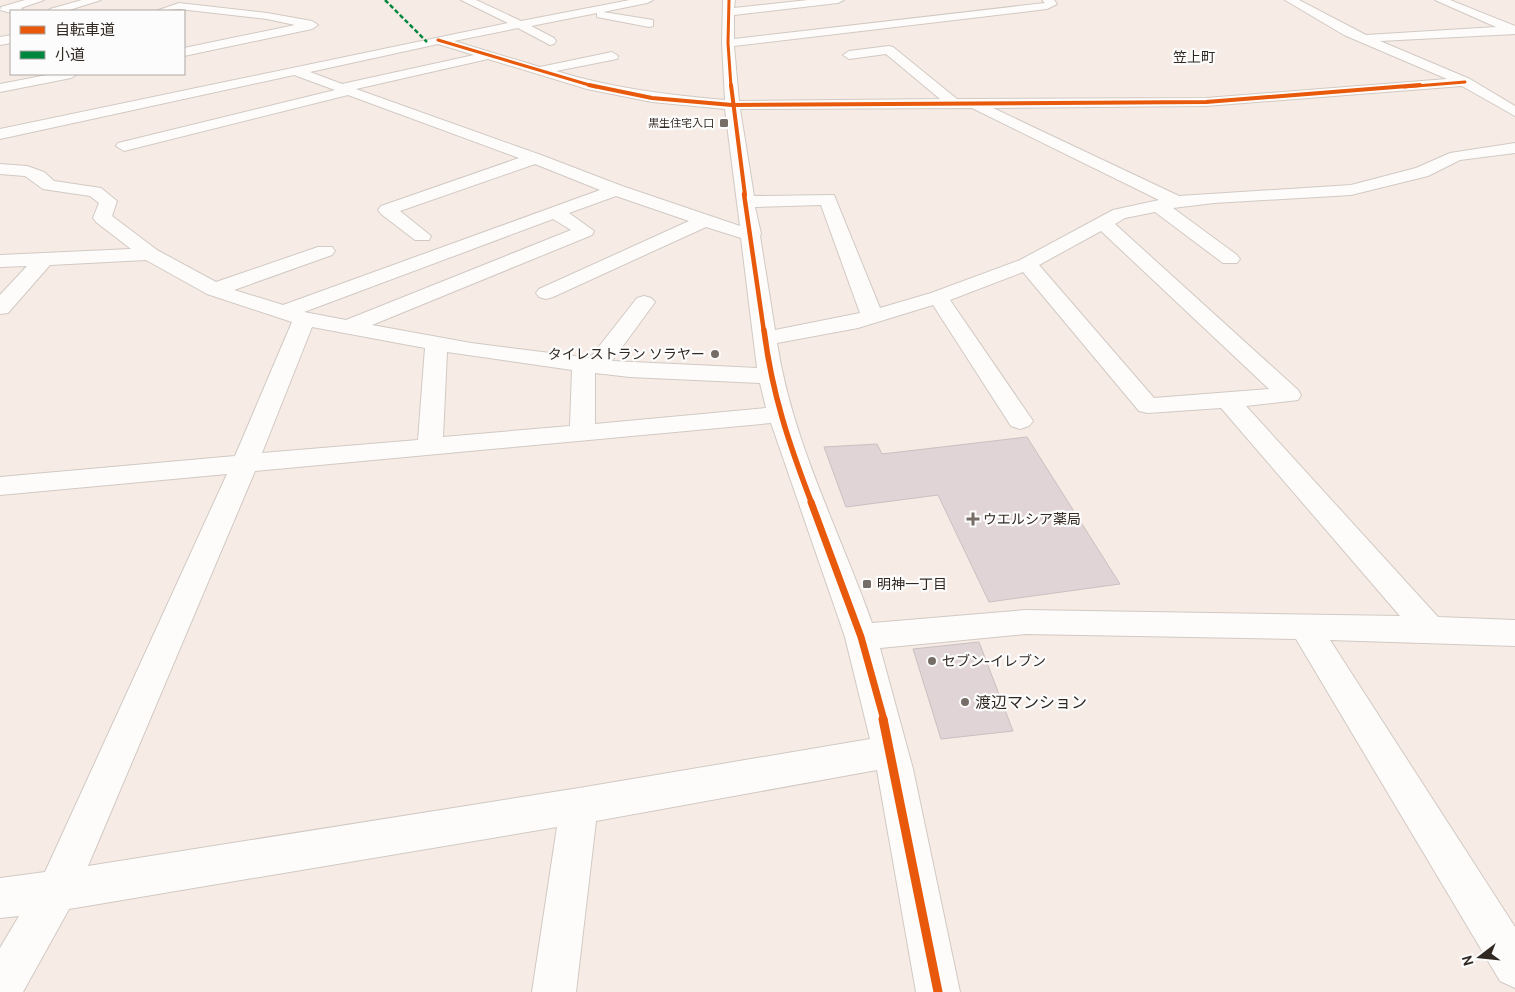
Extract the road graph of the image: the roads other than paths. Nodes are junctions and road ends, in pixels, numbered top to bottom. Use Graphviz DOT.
graph roads {
  1 [pos="38,0"];
  2 [pos="96,0"];
  3 [pos="467,0"];
  4 [pos="838,0"];
  5 [pos="1048,0"];
  6 [pos="1291,0"];
  7 [pos="1441,0"];
  8 [pos="639,1"];
  9 [pos="729,6"];
  10 [pos="14,10"];
  11 [pos="58,10"];
  12 [pos="165,10"];
  13 [pos="583,12"];
  14 [pos="624,19"];
  15 [pos="649,23"];
  16 [pos="518,25"];
  17 [pos="608,26"];
  18 [pos="1514,30"];
  19 [pos="1364,38"];
  20 [pos="10,40"];
  21 [pos="438,40"];
  22 [pos="550,42"];
  23 [pos="728,43"];
  24 [pos="0,49"];
  25 [pos="185,52"];
  26 [pos="849,55"];
  27 [pos="489,56"];
  28 [pos="612,56"];
  29 [pos="625,63"];
  30 [pos="520,66"];
  31 [pos="296,71"];
  32 [pos="539,71"];
  33 [pos="492,73"];
  34 [pos="65,75"];
  35 [pos="561,78"];
  36 [pos="1466,82"];
  37 [pos="0,88"];
  38 [pos="345,90"];
  39 [pos="400,94"];
  40 [pos="372,101"];
  41 [pos="954,104"];
  42 [pos="974,104"];
  43 [pos="732,105"];
  44 [pos="1515,112"];
  45 [pos="0,134"];
  46 [pos="124,146"];
  47 [pos="1515,148"];
  48 [pos="535,158"];
  49 [pos="0,169"];
  50 [pos="616,190"];
  51 [pos="746,202"];
  52 [pos="1168,204"];
  53 [pos="556,213"];
  54 [pos="704,221"];
  55 [pos="1103,222"];
  56 [pos="752,234"];
  57 [pos="422,236"];
  58 [pos="325,250"];
  59 [pos="150,254"];
  60 [pos="44,259"];
  61 [pos="1230,259"];
  62 [pos="0,262"];
  63 [pos="1027,264"];
  64 [pos="214,290"];
  65 [pos="546,293"];
  66 [pos="938,297"];
  67 [pos="644,302"];
  68 [pos="0,308"];
  69 [pos="294,315"];
  70 [pos="872,316"];
  71 [pos="348,327"];
  72 [pos="765,339"];
  73 [pos="436,344"];
  74 [pos="591,365"];
  75 [pos="770,376"];
  76 [pos="1227,400"];
  77 [pos="779,415"];
  78 [pos="1020,420"];
  79 [pos="582,433"];
  80 [pos="430,447"];
  81 [pos="245,464"];
  82 [pos="0,486"];
  83 [pos="1305,627"];
  84 [pos="1430,629"];
  85 [pos="1515,633"];
  86 [pos="861,637"];
  87 [pos="890,752"];
  88 [pos="579,806"];
  89 [pos="57,891"];
  90 [pos="0,898"];
  91 [pos="1515,966"];
  92 [pos="0,989"];
  93 [pos="554,992"];
  94 [pos="938,992"];
  1 -- 10 [label="street"];
  2 -- 11 [label="street"];
  3 -- 16 [label="street"];
  4 -- 9 [label="street"];
  5 -- 23 [label="street"];
  6 -- 19 [label="street"];
  7 -- 18 [label="street"];
  8 -- 13 [label="street"];
  9 -- 23 [label="street"];
  12 -- 25 [label="street"];
  13 -- 14 [label="street"];
  13 -- 16 [label="street"];
  14 -- 15 [label="street"];
  14 -- 17 [label="street"];
  16 -- 21 [label="street"];
  16 -- 22 [label="street"];
  18 -- 19 [label="street"];
  19 -- 36 [label="street"];
  20 -- 24 [label="street"];
  21 -- 27 [label="street"];
  21 -- 31 [label="street"];
  23 -- 43 [label="street"];
  26 -- 41 [label="street"];
  27 -- 30 [label="street"];
  27 -- 38 [label="street"];
  28 -- 32 [label="street"];
  29 -- 35 [label="street"];
  30 -- 32 [label="street"];
  30 -- 33 [label="street"];
  31 -- 38 [label="street"];
  31 -- 45 [label="street"];
  32 -- 35 [label="street"];
  34 -- 37 [label="street"];
  35 -- 43 [label="street"];
  36 -- 42 [label="street"];
  36 -- 44 [label="street"];
  38 -- 40 [label="street"];
  38 -- 46 [label="street"];
  39 -- 40 [label="street"];
  40 -- 48 [label="street"];
  41 -- 42 [label="street"];
  41 -- 43 [label="street"];
  42 -- 52 [label="street"];
  43 -- 51 [label="street"];
  47 -- 52 [label="street"];
  48 -- 50 [label="street"];
  48 -- 57 [label="street"];
  49 -- 59 [label="street"];
  50 -- 53 [label="street"];
  50 -- 54 [label="street"];
  51 -- 56 [label="street"];
  51 -- 70 [label="street"];
  52 -- 55 [label="street"];
  52 -- 61 [label="street"];
  53 -- 69 [label="street"];
  53 -- 71 [label="street"];
  54 -- 56 [label="street"];
  54 -- 65 [label="street"];
  55 -- 63 [label="street"];
  55 -- 76 [label="street"];
  56 -- 72 [label="street"];
  58 -- 64 [label="street"];
  59 -- 60 [label="street"];
  59 -- 64 [label="street"];
  60 -- 62 [label="street"];
  60 -- 68 [label="street"];
  63 -- 66 [label="street"];
  63 -- 76 [label="street"];
  64 -- 69 [label="street"];
  66 -- 70 [label="street"];
  66 -- 78 [label="street"];
  67 -- 74 [label="street"];
  69 -- 71 [label="street"];
  69 -- 81 [label="street"];
  70 -- 72 [label="street"];
  71 -- 73 [label="street"];
  72 -- 75 [label="street"];
  73 -- 74 [label="street"];
  73 -- 80 [label="street"];
  74 -- 75 [label="street"];
  74 -- 79 [label="street"];
  75 -- 77 [label="street"];
  76 -- 84 [label="street"];
  77 -- 79 [label="street"];
  77 -- 86 [label="street"];
  79 -- 80 [label="street"];
  80 -- 81 [label="street"];
  81 -- 82 [label="street"];
  81 -- 89 [label="street"];
  83 -- 84 [label="street"];
  83 -- 86 [label="street"];
  83 -- 91 [label="street"];
  84 -- 85 [label="street"];
  86 -- 87 [label="street"];
  87 -- 88 [label="street"];
  87 -- 94 [label="street"];
  88 -- 89 [label="street"];
  88 -- 93 [label="street"];
  89 -- 90 [label="street"];
  89 -- 92 [label="street"];
}
